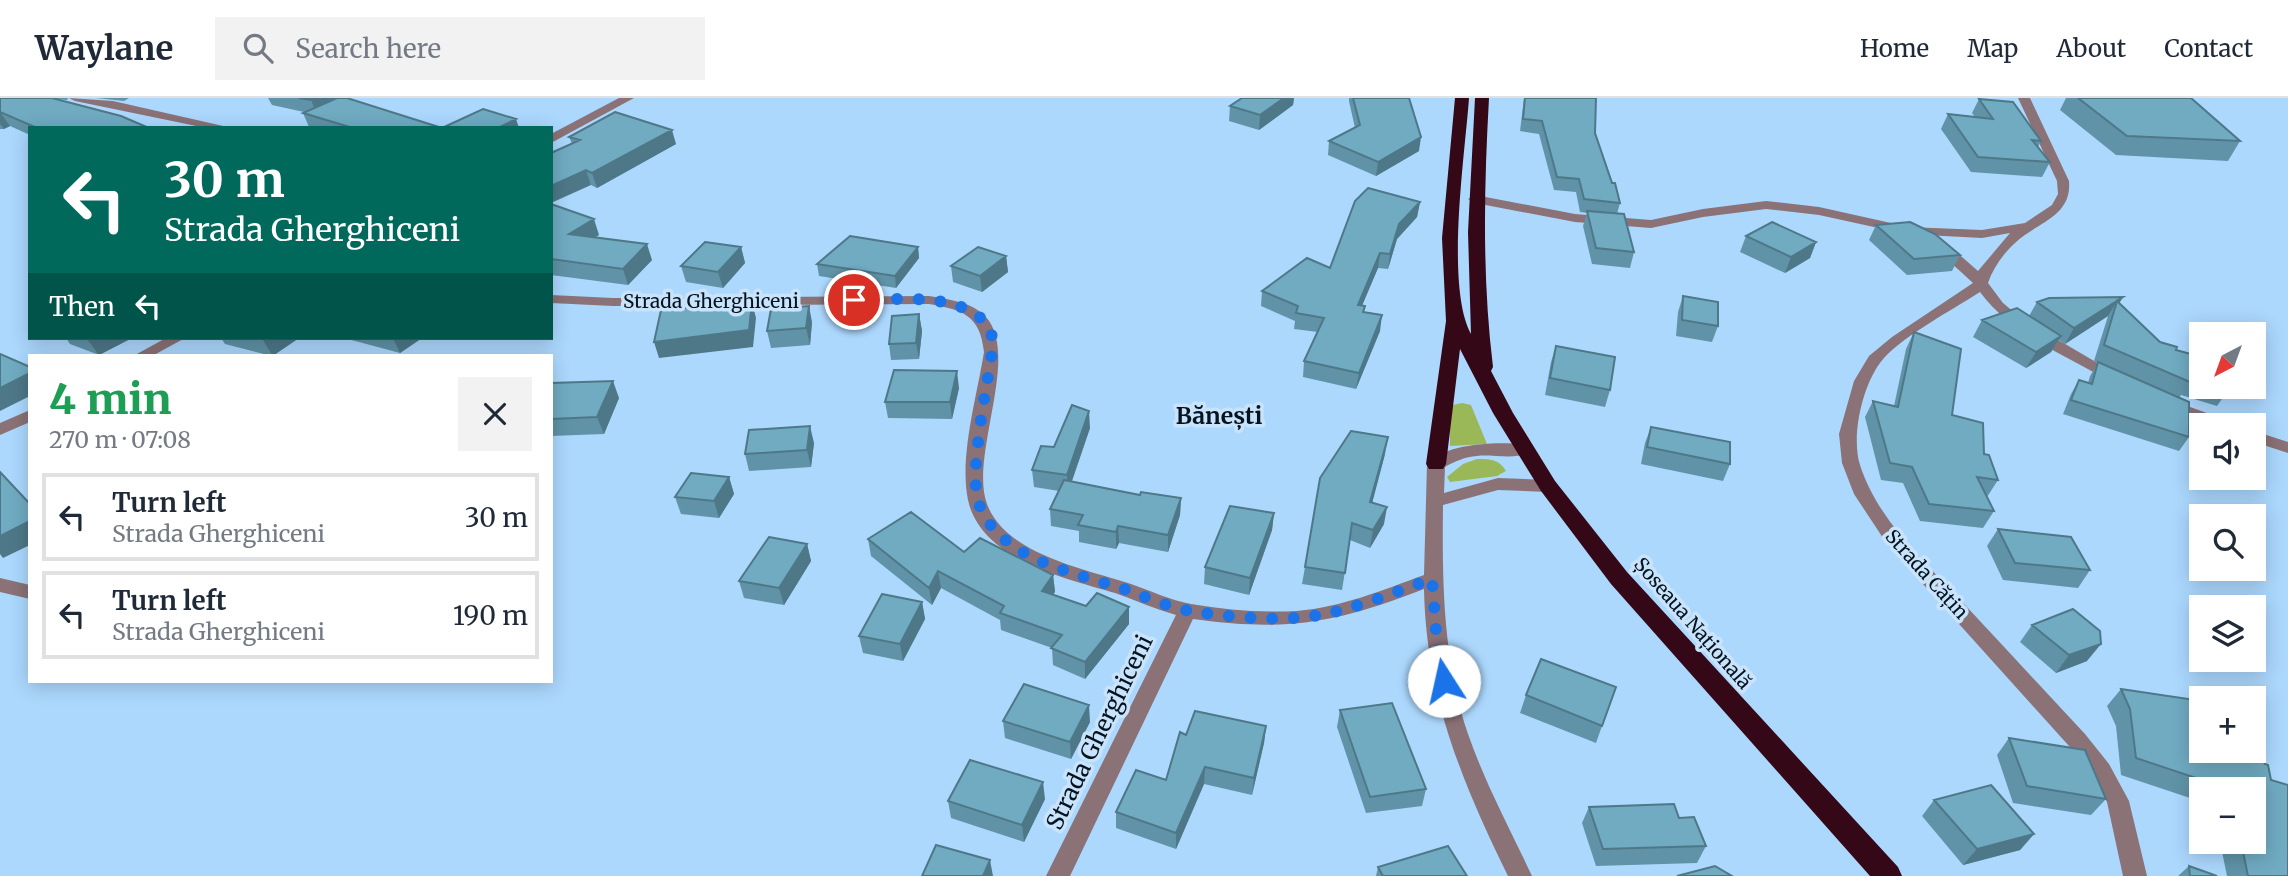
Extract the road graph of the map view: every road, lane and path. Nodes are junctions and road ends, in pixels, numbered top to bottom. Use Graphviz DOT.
graph roads {
  1 [pos="75,98"];
  2 [pos="628,98"];
  3 [pos="1462,98"];
  4 [pos="1482,98"];
  5 [pos="2024,98"];
  6 [pos="215,126"];
  7 [pos="553,138"];
  8 [pos="1475,199"];
  9 [pos="2026,227"];
  10 [pos="1901,229"];
  11 [pos="1980,285"];
  12 [pos="553,299"];
  13 [pos="1455,321"];
  14 [pos="173,340"];
  15 [pos="145,354"];
  16 [pos="1487,383"];
  17 [pos="2125,383"];
  18 [pos="2159,400"];
  19 [pos="2192,413"];
  20 [pos="27,419"];
  21 [pos="0,430"];
  22 [pos="2266,440"];
  23 [pos="2288,448"];
  24 [pos="1524,450"];
  25 [pos="1436,464"];
  26 [pos="1548,486"];
  27 [pos="1435,500"];
  28 [pos="1432,579"];
  29 [pos="0,586"];
  30 [pos="28,592"];
  31 [pos="1187,611"];
  32 [pos="1058,876"];
  33 [pos="1520,876"];
  34 [pos="1888,876"];
  35 [pos="2135,876"];
  1 -- 6 [label="street"];
  2 -- 7 [label="street"];
  3 -- 13 [label="highway, Șoseaua Națională"];
  4 -- 8 [label="highway, Șoseaua Națională"];
  5 -- 9 [label="street, Strada Cățin"];
  8 -- 10 [label="street, Strada Cățin"];
  8 -- 16 [label="highway, Șoseaua Națională"];
  9 -- 10 [label="street, Strada Cățin"];
  9 -- 11 [label="street, Strada Cățin"];
  10 -- 11 [label="street, Strada Cățin"];
  11 -- 17 [label="street, Strada Cățin"];
  11 -- 35 [label="street, Strada Cățin"];
  12 -- 31 [label="street, Strada Gherghiceni"];
  13 -- 16 [label="highway, Șoseaua Națională"];
  13 -- 25 [label="highway"];
  14 -- 15 [label="street"];
  16 -- 24 [label="highway, Șoseaua Națională"];
  18 -- 19 [label="street"];
  20 -- 21 [label="street"];
  22 -- 23 [label="street"];
  24 -- 25 [label="street"];
  24 -- 26 [label="highway, Șoseaua Națională"];
  25 -- 27 [label="street"];
  26 -- 27 [label="street"];
  26 -- 34 [label="highway, Șoseaua Națională"];
  27 -- 28 [label="street"];
  28 -- 31 [label="street, Strada Gherghiceni"];
  28 -- 33 [label="street"];
  29 -- 30 [label="street"];
  31 -- 32 [label="street, Strada Gherghiceni"];
}
